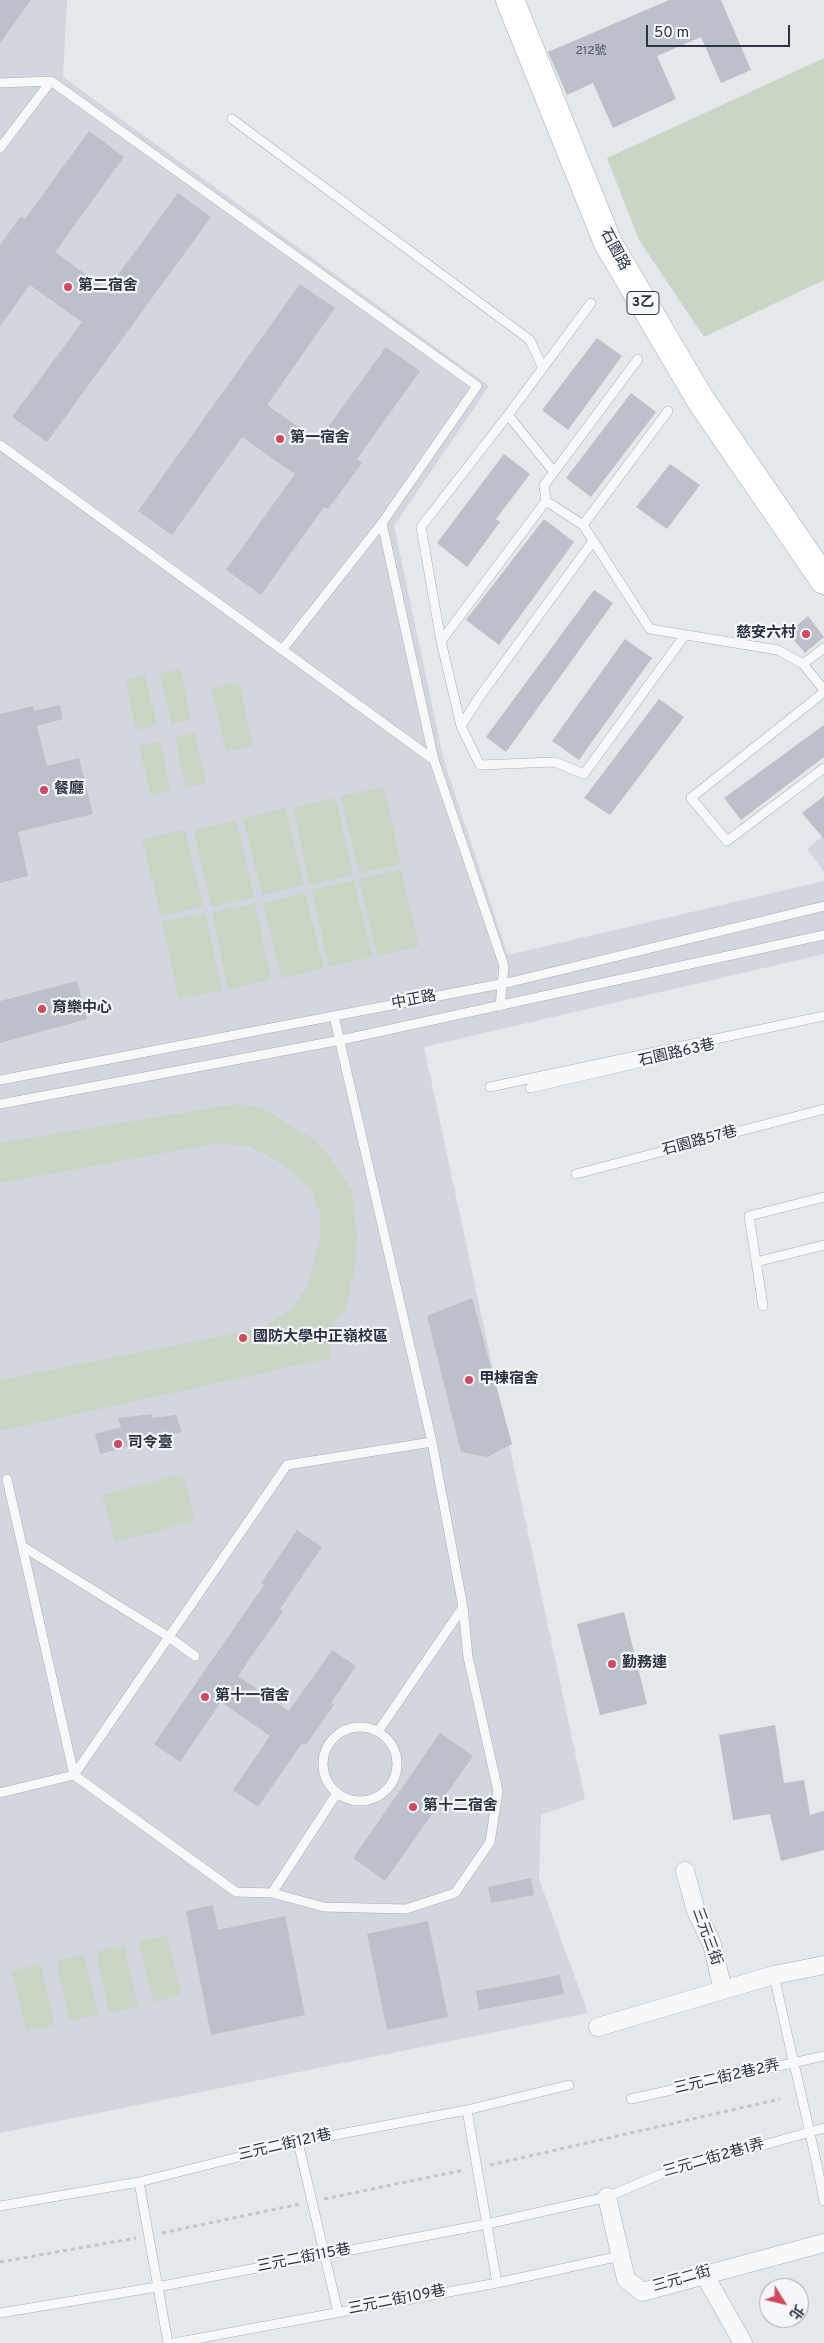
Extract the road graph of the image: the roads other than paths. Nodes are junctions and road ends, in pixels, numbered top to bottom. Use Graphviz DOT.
graph roads {
  1 [pos="510,0"];
  2 [pos="51,81"];
  3 [pos="0,83"];
  4 [pos="232,119"];
  5 [pos="0,148"];
  6 [pos="591,303"];
  7 [pos="638,359"];
  8 [pos="542,366"];
  9 [pos="668,411"];
  10 [pos="508,415"];
  11 [pos="0,445"];
  12 [pos="554,472"];
  13 [pos="546,502"];
  14 [pos="382,524"];
  15 [pos="583,525"];
  16 [pos="593,541"];
  17 [pos="824,580"];
  18 [pos="685,635"];
  19 [pos="441,641"];
  20 [pos="824,648"];
  21 [pos="282,650"];
  22 [pos="803,664"];
  23 [pos="824,691"];
  24 [pos="461,726"];
  25 [pos="434,760"];
  26 [pos="824,768"];
  27 [pos="824,906"];
  28 [pos="824,935"];
  29 [pos="500,1006"];
  30 [pos="334,1016"];
  31 [pos="824,1016"];
  32 [pos="824,1021"];
  33 [pos="341,1040"];
  34 [pos="0,1080"];
  35 [pos="490,1087"];
  36 [pos="530,1088"];
  37 [pos="0,1104"];
  38 [pos="824,1109"];
  39 [pos="576,1174"];
  40 [pos="824,1197"];
  41 [pos="824,1245"];
  42 [pos="756,1262"];
  43 [pos="763,1306"];
  44 [pos="432,1442"];
  45 [pos="7,1479"];
  46 [pos="22,1546"];
  47 [pos="462,1607"];
  48 [pos="169,1637"];
  49 [pos="195,1656"];
  50 [pos="379,1730"];
  51 [pos="74,1775"];
  52 [pos="0,1793"];
  53 [pos="337,1793"];
  54 [pos="685,1871"];
  55 [pos="272,1893"];
  56 [pos="824,1965"];
  57 [pos="774,1975"];
  58 [pos="723,1990"];
  59 [pos="598,2027"];
  60 [pos="824,2056"];
  61 [pos="792,2063"];
  62 [pos="569,2084"];
  63 [pos="631,2100"];
  64 [pos="467,2110"];
  65 [pos="824,2128"];
  66 [pos="811,2132"];
  67 [pos="298,2142"];
  68 [pos="138,2182"];
  69 [pos="608,2197"];
  70 [pos="824,2201"];
  71 [pos="0,2206"];
  72 [pos="487,2224"];
  73 [pos="824,2242"];
  74 [pos="323,2255"];
  75 [pos="620,2256"];
  76 [pos="704,2274"];
  77 [pos="497,2283"];
  78 [pos="157,2287"];
  79 [pos="338,2312"];
  80 [pos="0,2314"];
  81 [pos="168,2343"];
  82 [pos="174,2343"];
  83 [pos="744,2343"];
  1 -- 17 [label="main road, 石園路 / 3乙"];
  2 -- 3 [label="lane"];
  2 -- 5 [label="lane"];
  2 -- 14 [label="lane"];
  4 -- 8 [label="lane"];
  6 -- 8 [label="lane"];
  7 -- 12 [label="lane"];
  8 -- 10 [label="lane"];
  9 -- 15 [label="lane"];
  10 -- 12 [label="lane"];
  10 -- 19 [label="lane"];
  11 -- 21 [label="lane"];
  12 -- 13 [label="lane"];
  13 -- 15 [label="lane"];
  13 -- 19 [label="lane"];
  14 -- 21 [label="lane"];
  14 -- 25 [label="lane"];
  15 -- 16 [label="lane"];
  16 -- 18 [label="lane"];
  16 -- 24 [label="lane"];
  18 -- 22 [label="lane"];
  18 -- 24 [label="lane"];
  19 -- 24 [label="lane"];
  20 -- 22 [label="lane"];
  21 -- 25 [label="lane"];
  22 -- 23 [label="lane"];
  23 -- 26 [label="lane"];
  25 -- 29 [label="lane"];
  27 -- 30 [label="lane, 中正路"];
  28 -- 29 [label="lane, 中正路"];
  29 -- 33 [label="lane, 中正路"];
  30 -- 33 [label="lane"];
  30 -- 34 [label="lane, 中正路"];
  31 -- 35 [label="lane"];
  32 -- 36 [label="lane, 石園路63巷"];
  33 -- 37 [label="lane, 中正路"];
  33 -- 44 [label="lane"];
  38 -- 39 [label="lane, 石園路57巷"];
  40 -- 42 [label="lane"];
  41 -- 42 [label="lane"];
  42 -- 43 [label="lane"];
  44 -- 47 [label="lane"];
  44 -- 48 [label="lane"];
  45 -- 46 [label="lane"];
  46 -- 48 [label="lane"];
  46 -- 51 [label="lane"];
  47 -- 50 [label="lane"];
  47 -- 55 [label="lane"];
  48 -- 49 [label="lane"];
  48 -- 51 [label="lane"];
  50 -- 53 [label="lane"];
  50 -- 53 [label="lane"];
  51 -- 52 [label="lane"];
  51 -- 55 [label="lane"];
  53 -- 55 [label="lane"];
  54 -- 58 [label="street, 三元三街"];
  56 -- 57 [label="street"];
  57 -- 58 [label="street"];
  57 -- 61 [label="lane"];
  58 -- 59 [label="street"];
  60 -- 61 [label="lane, 三元二街2巷2弄"];
  61 -- 63 [label="lane, 三元二街2巷2弄"];
  61 -- 66 [label="lane"];
  62 -- 64 [label="lane, 三元二街121巷"];
  64 -- 67 [label="lane, 三元二街121巷"];
  64 -- 72 [label="lane"];
  65 -- 66 [label="lane, 三元二街2巷1弄"];
  66 -- 69 [label="lane, 三元二街2巷1弄"];
  66 -- 70 [label="lane"];
  67 -- 68 [label="lane, 三元二街121巷"];
  67 -- 74 [label="lane"];
  68 -- 71 [label="lane, 三元二街121巷"];
  68 -- 78 [label="lane"];
  69 -- 72 [label="lane, 三元二街115巷"];
  69 -- 75 [label="street, 三元二街"];
  72 -- 74 [label="lane, 三元二街115巷"];
  72 -- 77 [label="lane"];
  73 -- 76 [label="street, 三元二街"];
  74 -- 78 [label="lane, 三元二街115巷"];
  74 -- 79 [label="lane"];
  75 -- 76 [label="street, 三元二街"];
  75 -- 77 [label="lane, 三元二街109巷"];
  76 -- 83 [label="street"];
  77 -- 79 [label="lane, 三元二街109巷"];
  78 -- 80 [label="lane, 三元二街115巷"];
  78 -- 81 [label="lane"];
  79 -- 82 [label="lane, 三元二街109巷"];
}
